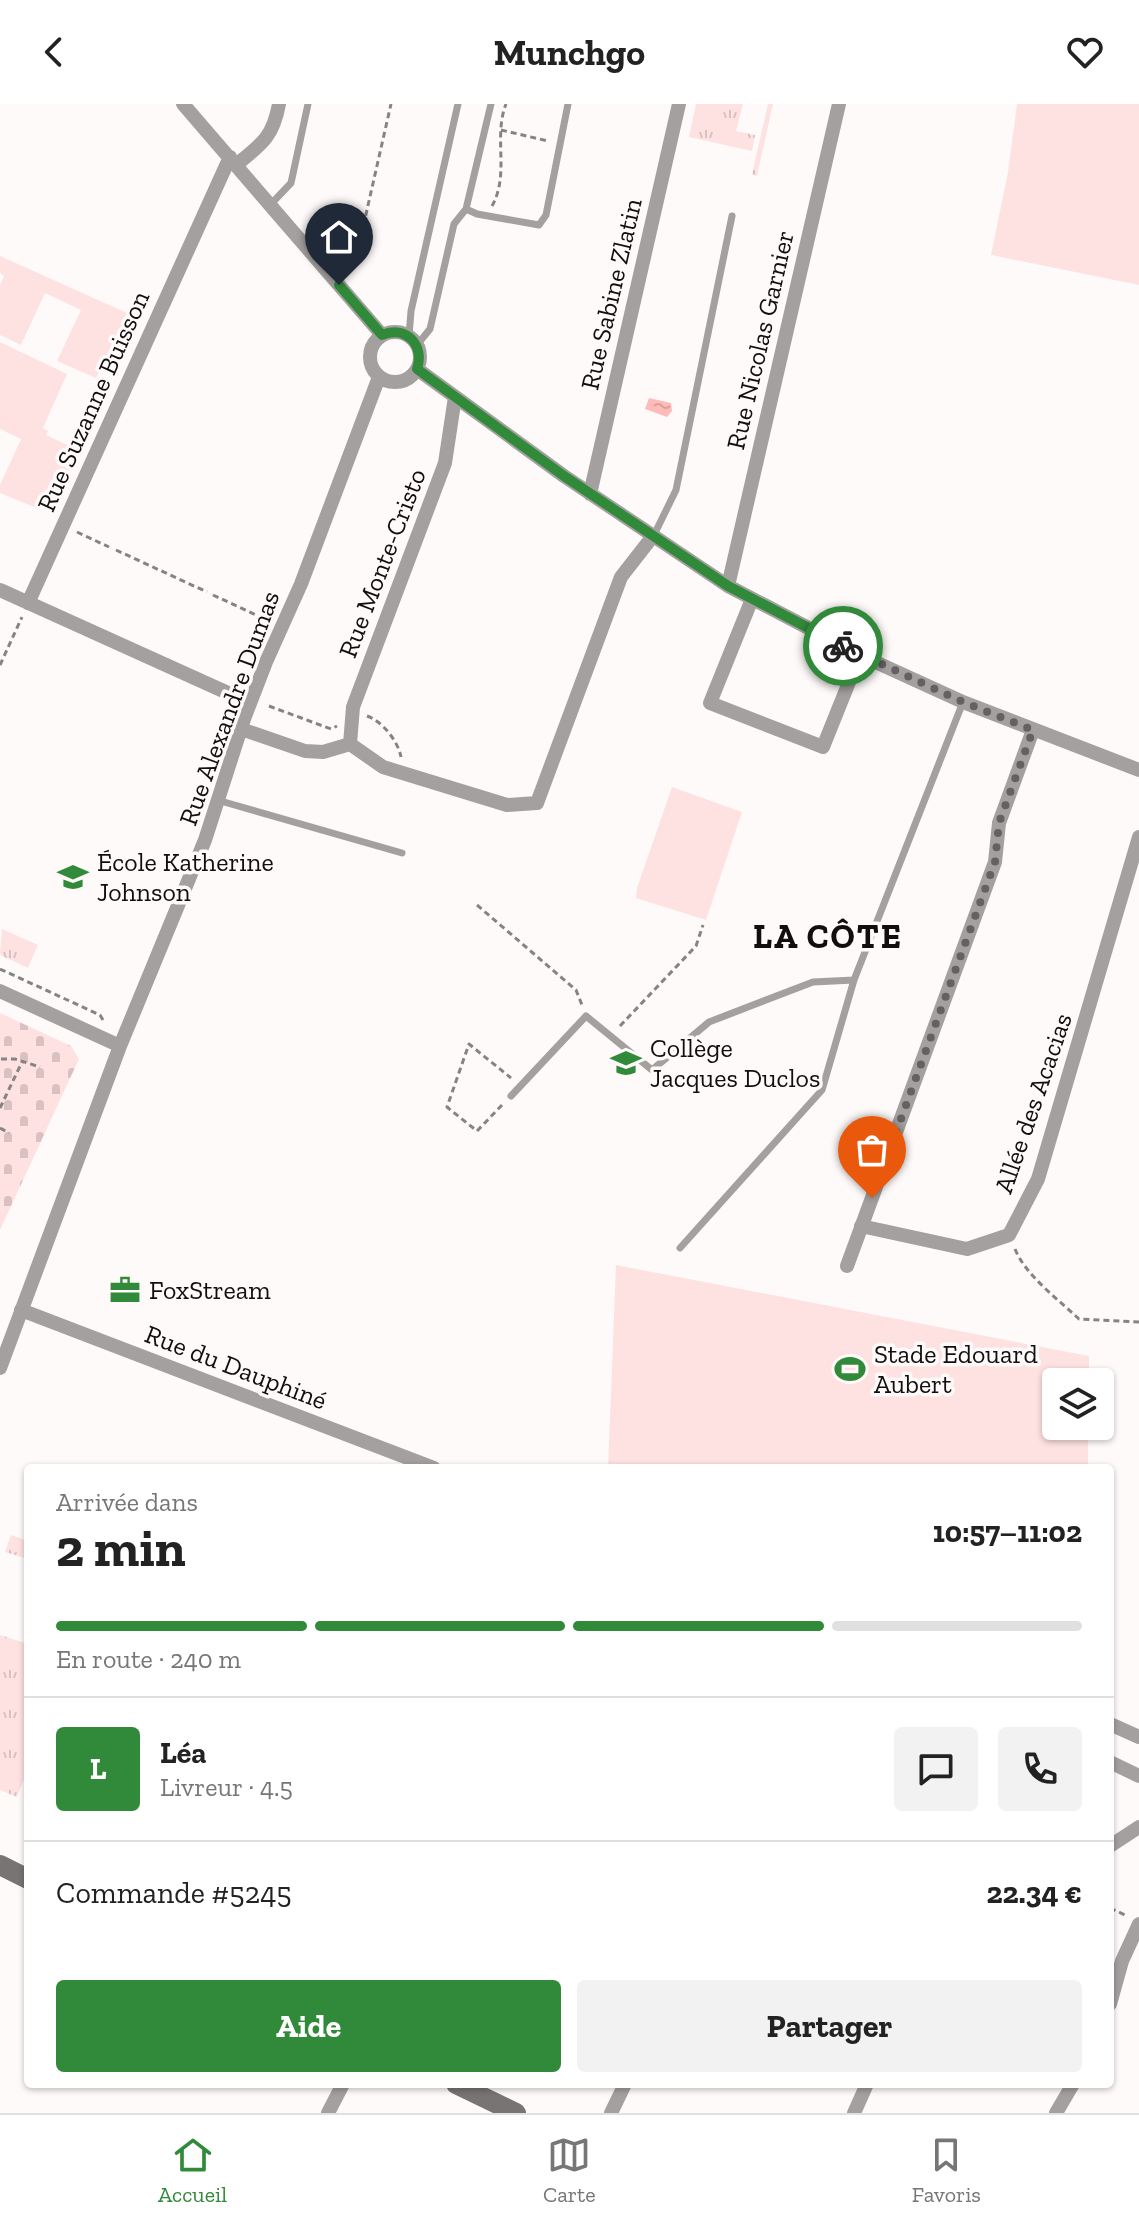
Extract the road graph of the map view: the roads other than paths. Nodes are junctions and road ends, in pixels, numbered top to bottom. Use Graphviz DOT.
graph roads {
  1 [pos="183,104"];
  2 [pos="279,104"];
  3 [pos="308,104"];
  4 [pos="458,104"];
  5 [pos="491,104"];
  6 [pos="568,104"];
  7 [pos="679,104"];
  8 [pos="839,104"];
  9 [pos="233,161"];
  10 [pos="271,204"];
  11 [pos="466,209"];
  12 [pos="732,216"];
  13 [pos="382,335"];
  14 [pos="413,340"];
  15 [pos="417,369"];
  16 [pos="379,377"];
  17 [pos="455,397"];
  18 [pos="590,494"];
  19 [pos="653,536"];
  20 [pos="728,586"];
  21 [pos="0,590"];
  22 [pos="752,599"];
  23 [pos="28,603"];
  24 [pos="860,655"];
  25 [pos="963,702"];
  26 [pos="250,703"];
  27 [pos="241,729"];
  28 [pos="1033,730"];
  29 [pos="350,744"];
  30 [pos="1139,770"];
  31 [pos="217,800"];
  32 [pos="1139,837"];
  33 [pos="402,853"];
  34 [pos="854,980"];
  35 [pos="0,991"];
  36 [pos="120,1046"];
  37 [pos="511,1096"];
  38 [pos="861,1226"];
  39 [pos="680,1248"];
  40 [pos="847,1266"];
  41 [pos="21,1310"];
  42 [pos="0,1368"];
  43 [pos="424,1464"];
  44 [pos="1114,1726"];
  45 [pos="1139,1737"];
  46 [pos="1114,1764"];
  47 [pos="1139,1776"];
  48 [pos="1139,1827"];
  49 [pos="1114,1843"];
  50 [pos="0,1865"];
  51 [pos="24,1877"];
  52 [pos="1139,1924"];
  53 [pos="1114,1990"];
  54 [pos="341,2088"];
  55 [pos="464,2088"];
  56 [pos="623,2088"];
  57 [pos="865,2088"];
  58 [pos="1071,2088"];
  59 [pos="328,2113"];
  60 [pos="516,2113"];
  61 [pos="611,2113"];
  62 [pos="854,2113"];
  63 [pos="1056,2113"];
  1 -- 9 [label="street"];
  2 -- 9 [label="street"];
  3 -- 10 [label="lane"];
  4 -- 14 [label="lane"];
  5 -- 11 [label="lane"];
  6 -- 11 [label="lane"];
  7 -- 18 [label="street, Rue Sabine Zlatin"];
  8 -- 20 [label="street, Rue Nicolas Garnier"];
  9 -- 10 [label="street"];
  9 -- 23 [label="street, Rue Suzanne Buisson"];
  10 -- 13 [label="street"];
  11 -- 14 [label="lane"];
  12 -- 19 [label="lane"];
  13 -- 14 [label="street"];
  13 -- 16 [label="street"];
  14 -- 15 [label="street"];
  15 -- 16 [label="street"];
  15 -- 17 [label="street"];
  16 -- 26 [label="street, Rue Alexandre Dumas"];
  17 -- 18 [label="street"];
  17 -- 29 [label="street, Rue Monte-Cristo"];
  18 -- 19 [label="street"];
  19 -- 20 [label="street"];
  19 -- 29 [label="street"];
  20 -- 22 [label="street"];
  21 -- 23 [label="street"];
  22 -- 24 [label="street"];
  22 -- 24 [label="street"];
  23 -- 26 [label="street"];
  24 -- 25 [label="street"];
  25 -- 28 [label="street"];
  25 -- 34 [label="lane"];
  26 -- 27 [label="street, Rue Alexandre Dumas"];
  27 -- 29 [label="street"];
  27 -- 31 [label="street, Rue Alexandre Dumas"];
  28 -- 30 [label="street"];
  28 -- 38 [label="street"];
  31 -- 33 [label="lane"];
  31 -- 36 [label="street, Rue Alexandre Dumas"];
  32 -- 38 [label="street, Allée des Acacias"];
  34 -- 37 [label="lane"];
  34 -- 39 [label="lane"];
  35 -- 36 [label="street"];
  36 -- 41 [label="street, Rue Alexandre Dumas"];
  38 -- 40 [label="street"];
  41 -- 42 [label="street, Rue Alexandre Dumas"];
  41 -- 43 [label="street, Rue du Dauphiné"];
  44 -- 45 [label="street"];
  46 -- 47 [label="street"];
  48 -- 49 [label="street"];
  50 -- 51 [label="street"];
  52 -- 53 [label="street"];
  54 -- 59 [label="street"];
  55 -- 60 [label="street"];
  56 -- 61 [label="street"];
  57 -- 62 [label="street"];
  58 -- 63 [label="street"];
}
